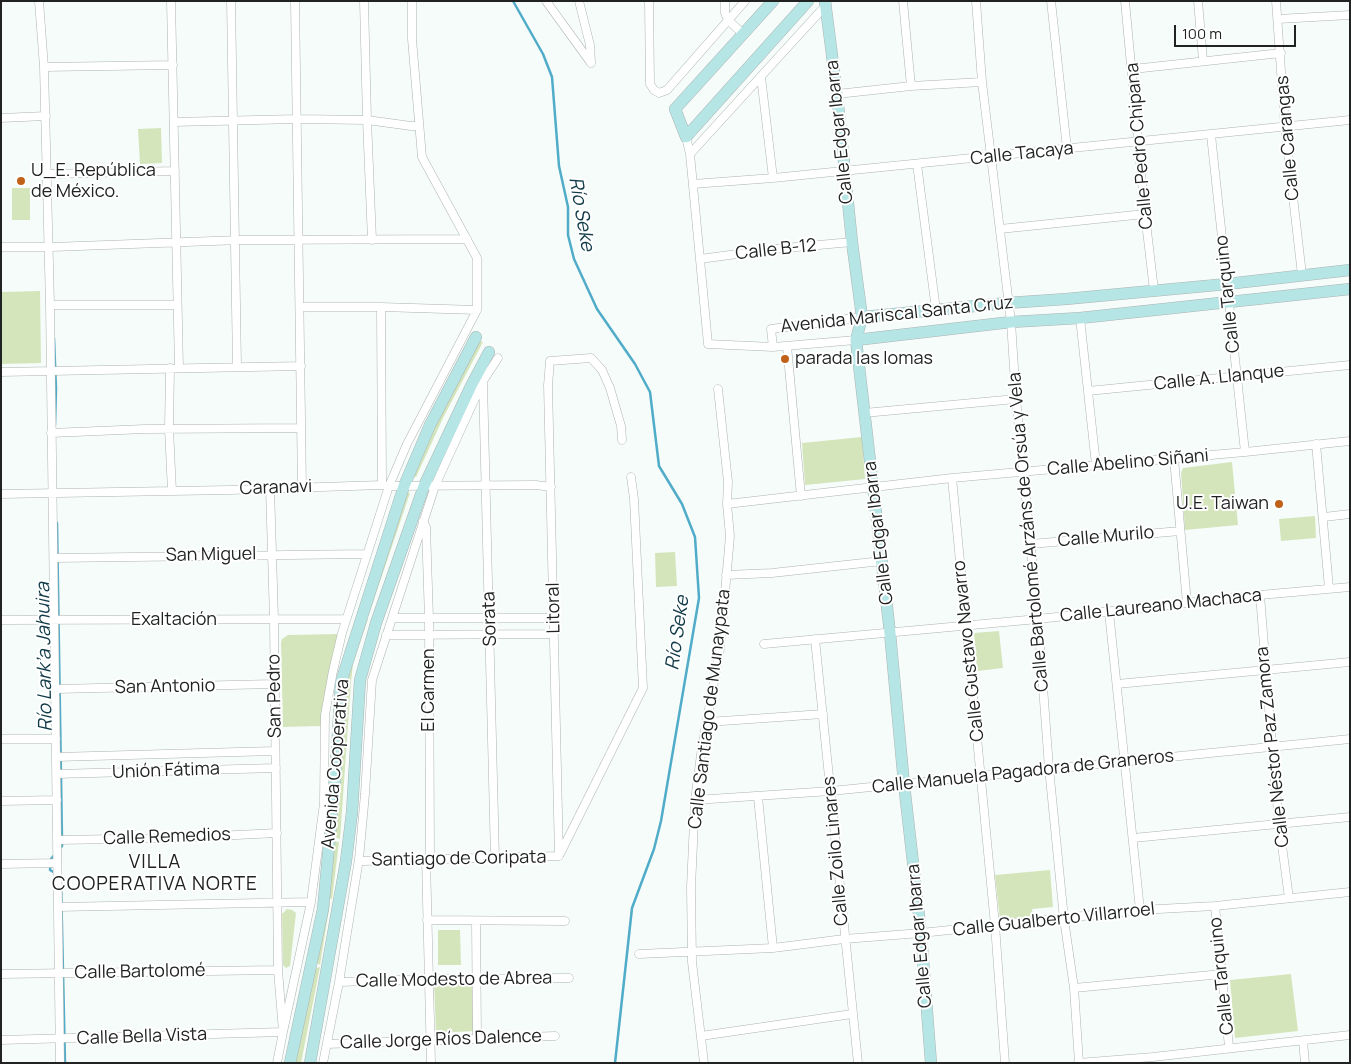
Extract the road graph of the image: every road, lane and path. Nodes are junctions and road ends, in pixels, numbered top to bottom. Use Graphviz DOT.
graph roads {
  1 [pos="39,1"];
  2 [pos="171,1"];
  3 [pos="231,1"];
  4 [pos="295,1"];
  5 [pos="364,1"];
  6 [pos="412,1"];
  7 [pos="546,1"];
  8 [pos="579,1"];
  9 [pos="650,1"];
  10 [pos="725,1"];
  11 [pos="745,1"];
  12 [pos="773,1"];
  13 [pos="808,1"];
  14 [pos="903,1"];
  15 [pos="976,1"];
  16 [pos="1051,1"];
  17 [pos="1125,1"];
  18 [pos="1198,1"];
  19 [pos="1276,1"];
  20 [pos="827,3"];
  21 [pos="1350,15"];
  22 [pos="1278,19"];
  23 [pos="728,20"];
  24 [pos="743,34"];
  25 [pos="1281,53"];
  26 [pos="1203,60"];
  27 [pos="173,65"];
  28 [pos="44,67"];
  29 [pos="1133,69"];
  30 [pos="761,77"];
  31 [pos="982,82"];
  32 [pos="911,86"];
  33 [pos="837,94"];
  34 [pos="46,116"];
  35 [pos="1,118"];
  36 [pos="297,120"];
  37 [pos="367,120"];
  38 [pos="1350,120"];
  39 [pos="174,122"];
  40 [pos="233,122"];
  41 [pos="419,126"];
  42 [pos="1285,127"];
  43 [pos="1211,135"];
  44 [pos="686,137"];
  45 [pos="1139,142"];
  46 [pos="1067,149"];
  47 [pos="690,154"];
  48 [pos="991,157"];
  49 [pos="917,164"];
  50 [pos="175,171"];
  51 [pos="845,171"];
  52 [pos="48,174"];
  53 [pos="773,178"];
  54 [pos="693,184"];
  55 [pos="1145,214"];
  56 [pos="1000,229"];
  57 [pos="467,239"];
  58 [pos="234,240"];
  59 [pos="297,240"];
  60 [pos="372,240"];
  61 [pos="852,242"];
  62 [pos="176,243"];
  63 [pos="1,247"];
  64 [pos="49,247"];
  65 [pos="700,259"];
  66 [pos="1350,270"];
  67 [pos="1302,275"];
  68 [pos="1227,284"];
  69 [pos="1350,289"];
  70 [pos="1154,290"];
  71 [pos="1229,301"];
  72 [pos="1008,303"];
  73 [pos="50,305"];
  74 [pos="177,305"];
  75 [pos="300,307"];
  76 [pos="381,307"];
  77 [pos="477,310"];
  78 [pos="936,310"];
  79 [pos="862,318"];
  80 [pos="1080,318"];
  81 [pos="1011,322"];
  82 [pos="476,336"];
  83 [pos="856,340"];
  84 [pos="787,346"];
  85 [pos="773,347"];
  86 [pos="493,355"];
  87 [pos="1350,365"];
  88 [pos="236,366"];
  89 [pos="301,366"];
  90 [pos="174,368"];
  91 [pos="51,371"];
  92 [pos="1,372"];
  93 [pos="1237,376"];
  94 [pos="483,381"];
  95 [pos="718,389"];
  96 [pos="1088,391"];
  97 [pos="1016,399"];
  98 [pos="864,413"];
  99 [pos="302,428"];
  100 [pos="170,429"];
  101 [pos="52,433"];
  102 [pos="622,440"];
  103 [pos="1350,441"];
  104 [pos="1316,444"];
  105 [pos="1245,452"];
  106 [pos="1174,459"];
  107 [pos="1096,465"];
  108 [pos="1024,473"];
  109 [pos="631,477"];
  110 [pos="952,478"];
  111 [pos="386,485"];
  112 [pos="404,486"];
  113 [pos="429,486"];
  114 [pos="485,486"];
  115 [pos="302,487"];
  116 [pos="551,487"];
  117 [pos="270,488"];
  118 [pos="874,488"];
  119 [pos="52,492"];
  120 [pos="172,492"];
  121 [pos="1,494"];
  122 [pos="801,496"];
  123 [pos="727,504"];
  124 [pos="1350,514"];
  125 [pos="1324,516"];
  126 [pos="423,521"];
  127 [pos="1180,531"];
  128 [pos="1031,544"];
  129 [pos="272,554"];
  130 [pos="367,554"];
  131 [pos="54,558"];
  132 [pos="882,561"];
  133 [pos="726,575"];
  134 [pos="1350,587"];
  135 [pos="1330,588"];
  136 [pos="1260,595"];
  137 [pos="1187,603"];
  138 [pos="1110,612"];
  139 [pos="392,618"];
  140 [pos="490,618"];
  141 [pos="554,618"];
  142 [pos="274,619"];
  143 [pos="346,619"];
  144 [pos="429,619"];
  145 [pos="1038,619"];
  146 [pos="1,620"];
  147 [pos="54,620"];
  148 [pos="966,626"];
  149 [pos="890,633"];
  150 [pos="554,634"];
  151 [pos="386,635"];
  152 [pos="429,635"];
  153 [pos="490,635"];
  154 [pos="815,639"];
  155 [pos="764,644"];
  156 [pos="1350,662"];
  157 [pos="1265,670"];
  158 [pos="274,684"];
  159 [pos="1117,684"];
  160 [pos="56,689"];
  161 [pos="823,714"];
  162 [pos="708,722"];
  163 [pos="56,739"];
  164 [pos="1350,739"];
  165 [pos="1,740"];
  166 [pos="1272,747"];
  167 [pos="275,751"];
  168 [pos="56,757"];
  169 [pos="1125,761"];
  170 [pos="276,768"];
  171 [pos="1049,768"];
  172 [pos="56,774"];
  173 [pos="981,776"];
  174 [pos="904,784"];
  175 [pos="831,791"];
  176 [pos="758,797"];
  177 [pos="57,800"];
  178 [pos="696,800"];
  179 [pos="1,801"];
  180 [pos="1350,817"];
  181 [pos="1279,822"];
  182 [pos="277,833"];
  183 [pos="1133,838"];
  184 [pos="57,840"];
  185 [pos="559,856"];
  186 [pos="495,858"];
  187 [pos="359,859"];
  188 [pos="428,859"];
  189 [pos="57,863"];
  190 [pos="1,864"];
  191 [pos="1350,892"];
  192 [pos="1289,898"];
  193 [pos="311,902"];
  194 [pos="277,903"];
  195 [pos="1216,906"];
  196 [pos="58,907"];
  197 [pos="1140,910"];
  198 [pos="1064,919"];
  199 [pos="427,920"];
  200 [pos="476,921"];
  201 [pos="566,921"];
  202 [pos="995,925"];
  203 [pos="921,933"];
  204 [pos="844,939"];
  205 [pos="773,948"];
  206 [pos="692,950"];
  207 [pos="639,954"];
  208 [pos="278,970"];
  209 [pos="58,973"];
  210 [pos="1,974"];
  211 [pos="1222,974"];
  212 [pos="429,978"];
  213 [pos="569,978"];
  214 [pos="476,979"];
  215 [pos="339,982"];
  216 [pos="1074,988"];
  217 [pos="852,1014"];
  218 [pos="283,1032"];
  219 [pos="1350,1035"];
  220 [pos="555,1036"];
  221 [pos="701,1036"];
  222 [pos="430,1039"];
  223 [pos="477,1039"];
  224 [pos="1,1040"];
  225 [pos="59,1040"];
  226 [pos="1303,1041"];
  227 [pos="327,1044"];
  228 [pos="1229,1047"];
  229 [pos="1154,1060"];
  230 [pos="60,1063"];
  231 [pos="277,1063"];
  232 [pos="290,1063"];
  233 [pos="310,1063"];
  234 [pos="323,1063"];
  235 [pos="430,1063"];
  236 [pos="704,1063"];
  237 [pos="858,1063"];
  238 [pos="930,1063"];
  239 [pos="1005,1063"];
  240 [pos="1079,1063"];
  241 [pos="1305,1063"];
  1 -- 28 [label="street"];
  2 -- 27 [label="street"];
  3 -- 40 [label="street"];
  4 -- 36 [label="street"];
  5 -- 37 [label="street"];
  6 -- 41 [label="street"];
  7 -- 8 [label="street"];
  9 -- 23 [label="street"];
  10 -- 23 [label="street"];
  11 -- 23 [label="street"];
  12 -- 24 [label="street"];
  13 -- 44 [label="street"];
  14 -- 32 [label="street"];
  15 -- 31 [label="street, Calle Bartolomé Arzáns de Orsúa y Vela"];
  16 -- 46 [label="street"];
  17 -- 29 [label="street, Calle Pedro Chipana"];
  18 -- 26 [label="street"];
  19 -- 22 [label="street, Calle Carangas"];
  20 -- 30 [label="street"];
  20 -- 33 [label="street, Calle Edgar Ibarra"];
  21 -- 22 [label="street"];
  22 -- 25 [label="street, Calle Carangas"];
  23 -- 24 [label="street"];
  24 -- 44 [label="street"];
  25 -- 26 [label="street"];
  25 -- 42 [label="street, Calle Carangas"];
  26 -- 29 [label="street"];
  27 -- 28 [label="street"];
  27 -- 39 [label="street"];
  28 -- 34 [label="street"];
  29 -- 45 [label="street, Calle Pedro Chipana"];
  30 -- 47 [label="street"];
  30 -- 53 [label="street"];
  31 -- 32 [label="street"];
  31 -- 48 [label="street, Calle Bartolomé Arzáns de Orsúa y Vela"];
  32 -- 33 [label="street"];
  33 -- 51 [label="street, Calle Edgar Ibarra"];
  34 -- 35 [label="street"];
  34 -- 52 [label="street"];
  36 -- 37 [label="street"];
  36 -- 40 [label="street"];
  36 -- 59 [label="street"];
  37 -- 41 [label="street"];
  37 -- 60 [label="street"];
  38 -- 42 [label="street, Calle Tacaya"];
  39 -- 40 [label="street"];
  39 -- 50 [label="street"];
  40 -- 58 [label="street"];
  41 -- 57 [label="street"];
  42 -- 43 [label="street, Calle Tacaya"];
  42 -- 67 [label="street, Calle Carangas"];
  43 -- 45 [label="street, Calle Tacaya"];
  43 -- 68 [label="street, Calle Tarquino"];
  44 -- 47 [label="street"];
  45 -- 46 [label="street, Calle Tacaya"];
  45 -- 55 [label="street, Calle Pedro Chipana"];
  46 -- 48 [label="street, Calle Tacaya"];
  47 -- 54 [label="street"];
  48 -- 49 [label="street, Calle Tacaya"];
  48 -- 56 [label="street, Calle Bartolomé Arzáns de Orsúa y Vela"];
  49 -- 51 [label="street, Calle Tacaya"];
  49 -- 78 [label="street"];
  50 -- 52 [label="street"];
  50 -- 62 [label="street"];
  51 -- 53 [label="street, Calle Tacaya"];
  51 -- 61 [label="street, Calle Edgar Ibarra"];
  52 -- 64 [label="street"];
  53 -- 54 [label="street, Calle Tacaya"];
  54 -- 65 [label="street"];
  55 -- 56 [label="street"];
  55 -- 70 [label="street, Calle Pedro Chipana"];
  56 -- 72 [label="street, Calle Bartolomé Arzáns de Orsúa y Vela"];
  57 -- 60 [label="street"];
  57 -- 77 [label="street"];
  58 -- 59 [label="street"];
  58 -- 62 [label="street"];
  58 -- 88 [label="street"];
  59 -- 60 [label="street"];
  59 -- 75 [label="street"];
  61 -- 65 [label="street, Calle B-12"];
  61 -- 79 [label="street, Calle Edgar Ibarra"];
  62 -- 64 [label="street"];
  62 -- 74 [label="street"];
  63 -- 64 [label="street"];
  64 -- 73 [label="street"];
  65 -- 85 [label="street"];
  66 -- 67 [label="street, Avenida Mariscal Santa Cruz"];
  67 -- 68 [label="street, Avenida Mariscal Santa Cruz"];
  68 -- 70 [label="street, Avenida Mariscal Santa Cruz"];
  68 -- 71 [label="street, Calle Tarquino"];
  69 -- 71 [label="street, Avenida Mariscal Santa Cruz"];
  70 -- 72 [label="street, Avenida Mariscal Santa Cruz"];
  71 -- 80 [label="street, Avenida Mariscal Santa Cruz"];
  71 -- 93 [label="street, Calle Tarquino"];
  72 -- 78 [label="street, Avenida Mariscal Santa Cruz"];
  72 -- 81 [label="street, Calle Bartolomé Arzáns de Orsúa y Vela"];
  73 -- 74 [label="street"];
  73 -- 91 [label="street"];
  74 -- 90 [label="street"];
  75 -- 76 [label="street"];
  75 -- 89 [label="street"];
  76 -- 77 [label="street"];
  76 -- 111 [label="street"];
  77 -- 111 [label="street"];
  78 -- 79 [label="street, Avenida Mariscal Santa Cruz"];
  79 -- 83 [label="street, Calle Edgar Ibarra"];
  79 -- 85 [label="street, Avenida Mariscal Santa Cruz"];
  80 -- 81 [label="street, Avenida Mariscal Santa Cruz"];
  80 -- 96 [label="street"];
  81 -- 83 [label="street, Avenida Mariscal Santa Cruz"];
  81 -- 97 [label="street, Calle Bartolomé Arzáns de Orsúa y Vela"];
  82 -- 112 [label="street, Avenida Cooperativa"];
  83 -- 84 [label="street, Avenida Mariscal Santa Cruz"];
  83 -- 98 [label="street, Calle Edgar Ibarra"];
  84 -- 85 [label="street, Avenida Mariscal Santa Cruz"];
  84 -- 122 [label="street"];
  86 -- 94 [label="street"];
  86 -- 113 [label="street, Avenida Cooperativa"];
  87 -- 93 [label="street, Calle A. Llanque"];
  88 -- 89 [label="street"];
  88 -- 90 [label="street"];
  89 -- 99 [label="street"];
  90 -- 91 [label="street"];
  90 -- 100 [label="street"];
  91 -- 92 [label="street"];
  91 -- 101 [label="street"];
  93 -- 96 [label="street, Calle A. Llanque"];
  93 -- 105 [label="street, Calle Tarquino"];
  94 -- 113 [label="street"];
  94 -- 114 [label="street, Sorata"];
  95 -- 123 [label="street, Calle Santiago de Munaypata"];
  96 -- 107 [label="street"];
  97 -- 98 [label="street"];
  97 -- 108 [label="street, Calle Bartolomé Arzáns de Orsúa y Vela"];
  98 -- 118 [label="street, Calle Edgar Ibarra"];
  99 -- 100 [label="street"];
  99 -- 115 [label="street"];
  100 -- 101 [label="street"];
  100 -- 120 [label="street"];
  101 -- 119 [label="street"];
  102 -- 116 [label="street, Litoral"];
  103 -- 104 [label="street, Calle Abelino Siñani"];
  104 -- 105 [label="street, Calle Abelino Siñani"];
  104 -- 125 [label="street"];
  105 -- 106 [label="street, Calle Abelino Siñani"];
  106 -- 107 [label="street, Calle Abelino Siñani"];
  106 -- 127 [label="street"];
  107 -- 108 [label="street, Calle Abelino Siñani"];
  108 -- 110 [label="street, Calle Abelino Siñani"];
  108 -- 128 [label="street, Calle Bartolomé Arzáns de Orsúa y Vela"];
  109 -- 185 [label="street"];
  110 -- 118 [label="street, Calle Abelino Siñani"];
  110 -- 148 [label="street, Calle Gustavo Navarro"];
  111 -- 112 [label="street, Caranavi"];
  111 -- 115 [label="street, Caranavi"];
  111 -- 130 [label="street"];
  112 -- 113 [label="street, Caranavi"];
  112 -- 232 [label="street, Avenida Cooperativa"];
  113 -- 114 [label="street, Caranavi"];
  113 -- 126 [label="street"];
  113 -- 233 [label="street, Avenida Cooperativa"];
  114 -- 116 [label="street, Caranavi"];
  114 -- 140 [label="street, Sorata"];
  115 -- 117 [label="street, Caranavi"];
  116 -- 141 [label="street, Litoral"];
  117 -- 120 [label="street, Caranavi"];
  117 -- 129 [label="street, San Pedro"];
  118 -- 122 [label="street, Calle Abelino Siñani"];
  118 -- 132 [label="street, Calle Edgar Ibarra"];
  119 -- 120 [label="street, Caranavi"];
  119 -- 121 [label="street, Caranavi"];
  119 -- 131 [label="street"];
  122 -- 123 [label="street, Calle Abelino Siñani"];
  123 -- 133 [label="street, Calle Santiago de Munaypata"];
  124 -- 125 [label="street"];
  125 -- 135 [label="street"];
  126 -- 139 [label="street"];
  126 -- 144 [label="street, El Carmen"];
  127 -- 128 [label="street, Calle Murilo"];
  127 -- 137 [label="street"];
  128 -- 145 [label="street, Calle Bartolomé Arzáns de Orsúa y Vela"];
  129 -- 130 [label="street, San Miguel"];
  129 -- 131 [label="street, San Miguel"];
  129 -- 142 [label="street, San Pedro"];
  130 -- 143 [label="street"];
  131 -- 147 [label="street"];
  132 -- 133 [label="street"];
  132 -- 149 [label="street, Calle Edgar Ibarra"];
  133 -- 162 [label="street, Calle Santiago de Munaypata"];
  134 -- 135 [label="street, Calle Laureano Machaca"];
  135 -- 136 [label="street, Calle Laureano Machaca"];
  136 -- 137 [label="street, Calle Laureano Machaca"];
  136 -- 157 [label="street, Calle Néstor Paz Zamora"];
  137 -- 138 [label="street, Calle Laureano Machaca"];
  138 -- 145 [label="street, Calle Laureano Machaca"];
  138 -- 159 [label="street"];
  139 -- 144 [label="street"];
  139 -- 151 [label="street"];
  140 -- 141 [label="street"];
  140 -- 144 [label="street"];
  140 -- 153 [label="street, Sorata"];
  141 -- 150 [label="street, Litoral"];
  142 -- 143 [label="street, Exaltación"];
  142 -- 147 [label="street, Exaltación"];
  142 -- 158 [label="street, San Pedro"];
  143 -- 193 [label="street"];
  144 -- 152 [label="street, El Carmen"];
  145 -- 148 [label="street, Calle Laureano Machaca"];
  145 -- 171 [label="street, Calle Bartolomé Arzáns de Orsúa y Vela"];
  146 -- 147 [label="street, Exaltación"];
  147 -- 160 [label="street"];
  148 -- 149 [label="street, Calle Laureano Machaca"];
  148 -- 173 [label="street, Calle Gustavo Navarro"];
  149 -- 154 [label="street, Calle Laureano Machaca"];
  149 -- 174 [label="street, Calle Edgar Ibarra"];
  150 -- 153 [label="street"];
  150 -- 185 [label="street, Litoral"];
  151 -- 152 [label="street"];
  151 -- 187 [label="street"];
  152 -- 153 [label="street"];
  152 -- 188 [label="street, El Carmen"];
  153 -- 186 [label="street, Sorata"];
  154 -- 155 [label="street, Calle Laureano Machaca"];
  154 -- 161 [label="street, Calle Zoilo Linares"];
  156 -- 157 [label="street"];
  157 -- 159 [label="street"];
  157 -- 166 [label="street, Calle Néstor Paz Zamora"];
  158 -- 160 [label="street, San Antonio"];
  158 -- 167 [label="street, San Pedro"];
  159 -- 169 [label="street"];
  160 -- 163 [label="street"];
  161 -- 162 [label="street"];
  161 -- 175 [label="street, Calle Zoilo Linares"];
  162 -- 178 [label="street, Calle Santiago de Munaypata"];
  163 -- 165 [label="street"];
  163 -- 168 [label="street"];
  164 -- 166 [label="street, Calle Manuela Pagadora de Graneros"];
  166 -- 169 [label="street, Calle Manuela Pagadora de Graneros"];
  166 -- 181 [label="street, Calle Néstor Paz Zamora"];
  167 -- 168 [label="street, Unión Fátima"];
  167 -- 170 [label="street, San Pedro"];
  168 -- 172 [label="street"];
  169 -- 171 [label="street, Calle Manuela Pagadora de Graneros"];
  169 -- 183 [label="street"];
  170 -- 172 [label="street, Unión Fátima"];
  170 -- 182 [label="street, San Pedro"];
  171 -- 173 [label="street, Calle Manuela Pagadora de Graneros"];
  171 -- 198 [label="street, Calle Bartolomé Arzáns de Orsúa y Vela"];
  172 -- 177 [label="street"];
  173 -- 174 [label="street, Calle Manuela Pagadora de Graneros"];
  173 -- 202 [label="street, Calle Gustavo Navarro"];
  174 -- 175 [label="street, Calle Manuela Pagadora de Graneros"];
  174 -- 203 [label="street, Calle Edgar Ibarra"];
  175 -- 176 [label="street, Calle Manuela Pagadora de Graneros"];
  175 -- 204 [label="street, Calle Zoilo Linares"];
  176 -- 178 [label="street, Calle Manuela Pagadora de Graneros"];
  176 -- 205 [label="street"];
  177 -- 179 [label="street"];
  177 -- 184 [label="street"];
  178 -- 206 [label="street, Calle Santiago de Munaypata"];
  180 -- 181 [label="street"];
  181 -- 183 [label="street"];
  181 -- 192 [label="street, Calle Néstor Paz Zamora"];
  182 -- 184 [label="street, Calle Remedios"];
  182 -- 194 [label="street, San Pedro"];
  183 -- 197 [label="street"];
  184 -- 189 [label="street"];
  185 -- 186 [label="street, Santiago de Coripata"];
  186 -- 188 [label="street, Santiago de Coripata"];
  187 -- 188 [label="street, Santiago de Coripata"];
  187 -- 215 [label="street"];
  188 -- 199 [label="street, El Carmen"];
  189 -- 190 [label="street"];
  189 -- 196 [label="street"];
  191 -- 192 [label="street, Calle Gualberto Villarroel"];
  192 -- 195 [label="street, Calle Gualberto Villarroel"];
  193 -- 194 [label="street"];
  193 -- 218 [label="street"];
  194 -- 196 [label="street"];
  194 -- 208 [label="street, San Pedro"];
  195 -- 197 [label="street, Calle Gualberto Villarroel"];
  195 -- 211 [label="street, Calle Tarquino"];
  196 -- 209 [label="street"];
  197 -- 198 [label="street, Calle Gualberto Villarroel"];
  198 -- 202 [label="street, Calle Gualberto Villarroel"];
  198 -- 216 [label="street, Calle Bartolomé Arzáns de Orsúa y Vela"];
  199 -- 200 [label="street"];
  199 -- 212 [label="street, El Carmen"];
  200 -- 201 [label="street"];
  200 -- 214 [label="street"];
  202 -- 203 [label="street, Calle Gualberto Villarroel"];
  202 -- 239 [label="street, Calle Gustavo Navarro"];
  203 -- 204 [label="street, Calle Gualberto Villarroel"];
  203 -- 238 [label="street, Calle Edgar Ibarra"];
  204 -- 205 [label="street, Calle Gualberto Villarroel"];
  204 -- 217 [label="street, Calle Zoilo Linares"];
  205 -- 206 [label="street, Calle Gualberto Villarroel"];
  206 -- 207 [label="street, Calle Gualberto Villarroel"];
  206 -- 221 [label="street, Calle Santiago de Munaypata"];
  208 -- 209 [label="street, Calle Bartolomé"];
  208 -- 218 [label="street, San Pedro"];
  209 -- 210 [label="street, Calle Bartolomé"];
  209 -- 225 [label="street"];
  211 -- 216 [label="street"];
  211 -- 228 [label="street, Calle Tarquino"];
  212 -- 214 [label="street, Calle Modesto de Abrea"];
  212 -- 215 [label="street, Calle Modesto de Abrea"];
  212 -- 222 [label="street, El Carmen"];
  213 -- 214 [label="street, Calle Modesto de Abrea"];
  214 -- 223 [label="street"];
  215 -- 227 [label="street"];
  216 -- 240 [label="street, Calle Bartolomé Arzáns de Orsúa y Vela"];
  217 -- 221 [label="street"];
  217 -- 237 [label="street, Calle Zoilo Linares"];
  218 -- 225 [label="street, Calle Bella Vista"];
  218 -- 231 [label="street"];
  219 -- 226 [label="street"];
  220 -- 223 [label="street, Calle Jorge Ríos Dalence"];
  221 -- 236 [label="street, Calle Santiago de Munaypata"];
  222 -- 223 [label="street, Calle Jorge Ríos Dalence"];
  222 -- 227 [label="street, Calle Jorge Ríos Dalence"];
  222 -- 235 [label="street, El Carmen"];
  224 -- 225 [label="street, Calle Bella Vista"];
  225 -- 230 [label="street"];
  226 -- 228 [label="street"];
  226 -- 241 [label="street"];
  227 -- 234 [label="street"];
  228 -- 229 [label="street"];
  229 -- 240 [label="street"];
}
